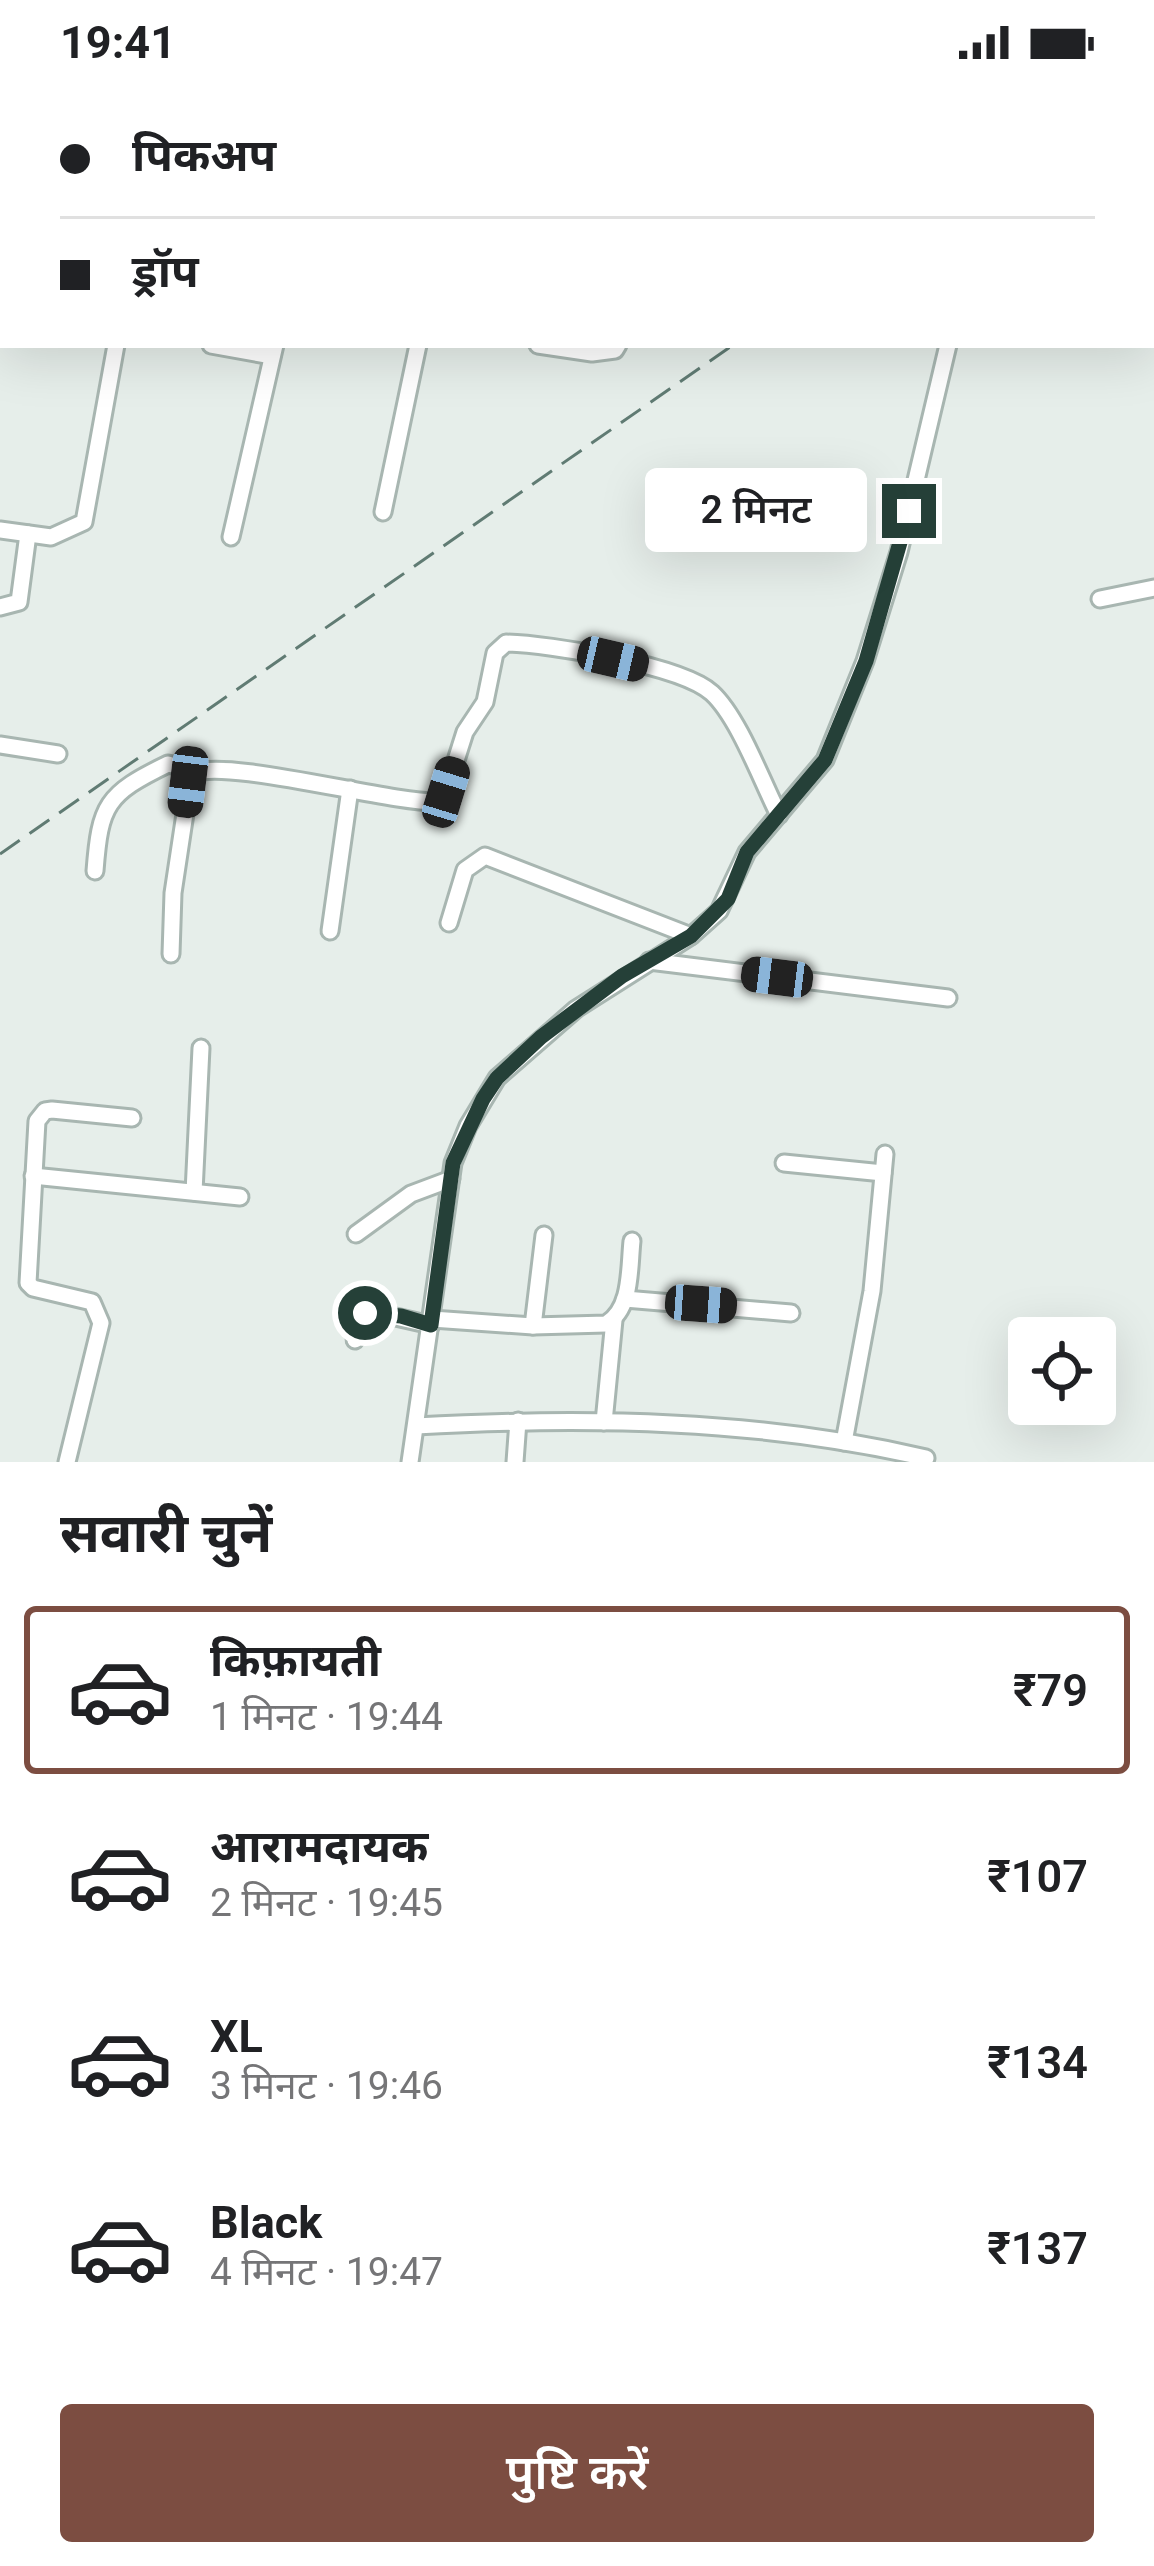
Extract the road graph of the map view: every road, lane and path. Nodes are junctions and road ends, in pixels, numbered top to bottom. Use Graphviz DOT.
graph roads {
  1 [pos="115,348"];
  2 [pos="417,348"];
  3 [pos="558,348"];
  4 [pos="616,348"];
  5 [pos="947,348"];
  6 [pos="274,350"];
  7 [pos="383,512"];
  8 [pos="0,530"];
  9 [pos="28,534"];
  10 [pos="231,537"];
  11 [pos="1154,588"];
  12 [pos="1100,599"];
  13 [pos="0,607"];
  14 [pos="0,745"];
  15 [pos="58,754"];
  16 [pos="196,770"];
  17 [pos="350,789"];
  18 [pos="779,815"];
  19 [pos="95,871"];
  20 [pos="449,923"];
  21 [pos="330,931"];
  22 [pos="691,936"];
  23 [pos="171,954"];
  24 [pos="649,961"];
  25 [pos="948,998"];
  26 [pos="201,1048"];
  27 [pos="132,1118"];
  28 [pos="884,1154"];
  29 [pos="784,1162"];
  30 [pos="883,1173"];
  31 [pos="33,1176"];
  32 [pos="451,1179"];
  33 [pos="194,1192"];
  34 [pos="240,1197"];
  35 [pos="356,1234"];
  36 [pos="544,1235"];
  37 [pos="632,1241"];
  38 [pos="625,1299"];
  39 [pos="791,1312"];
  40 [pos="614,1320"];
  41 [pos="431,1322"];
  42 [pos="533,1326"];
  43 [pos="355,1340"];
  44 [pos="518,1421"];
  45 [pos="604,1422"];
  46 [pos="416,1426"];
  47 [pos="844,1442"];
  48 [pos="926,1458"];
  49 [pos="68,1462"];
  50 [pos="410,1462"];
  51 [pos="514,1462"];
  1 -- 9 [label="street"];
  2 -- 7 [label="street"];
  3 -- 4 [label="street"];
  5 -- 18 [label="street"];
  6 -- 10 [label="street"];
  8 -- 9 [label="street"];
  9 -- 13 [label="street"];
  11 -- 12 [label="street"];
  14 -- 15 [label="street"];
  16 -- 17 [label="street"];
  16 -- 19 [label="street"];
  16 -- 23 [label="street"];
  17 -- 18 [label="street"];
  17 -- 21 [label="street"];
  18 -- 22 [label="street"];
  20 -- 22 [label="street"];
  22 -- 24 [label="street"];
  24 -- 25 [label="street"];
  24 -- 32 [label="street"];
  26 -- 33 [label="street"];
  27 -- 31 [label="street"];
  28 -- 30 [label="street"];
  29 -- 30 [label="street"];
  30 -- 47 [label="street"];
  31 -- 33 [label="street"];
  31 -- 49 [label="street"];
  32 -- 35 [label="street"];
  32 -- 41 [label="street"];
  33 -- 34 [label="street"];
  36 -- 42 [label="street"];
  37 -- 38 [label="street"];
  38 -- 39 [label="street"];
  38 -- 40 [label="street"];
  40 -- 42 [label="street"];
  40 -- 45 [label="street"];
  41 -- 42 [label="street"];
  41 -- 43 [label="street"];
  41 -- 46 [label="street"];
  44 -- 45 [label="street"];
  44 -- 46 [label="street"];
  44 -- 51 [label="street"];
  45 -- 47 [label="street"];
  46 -- 50 [label="street"];
  47 -- 48 [label="street"];
}
